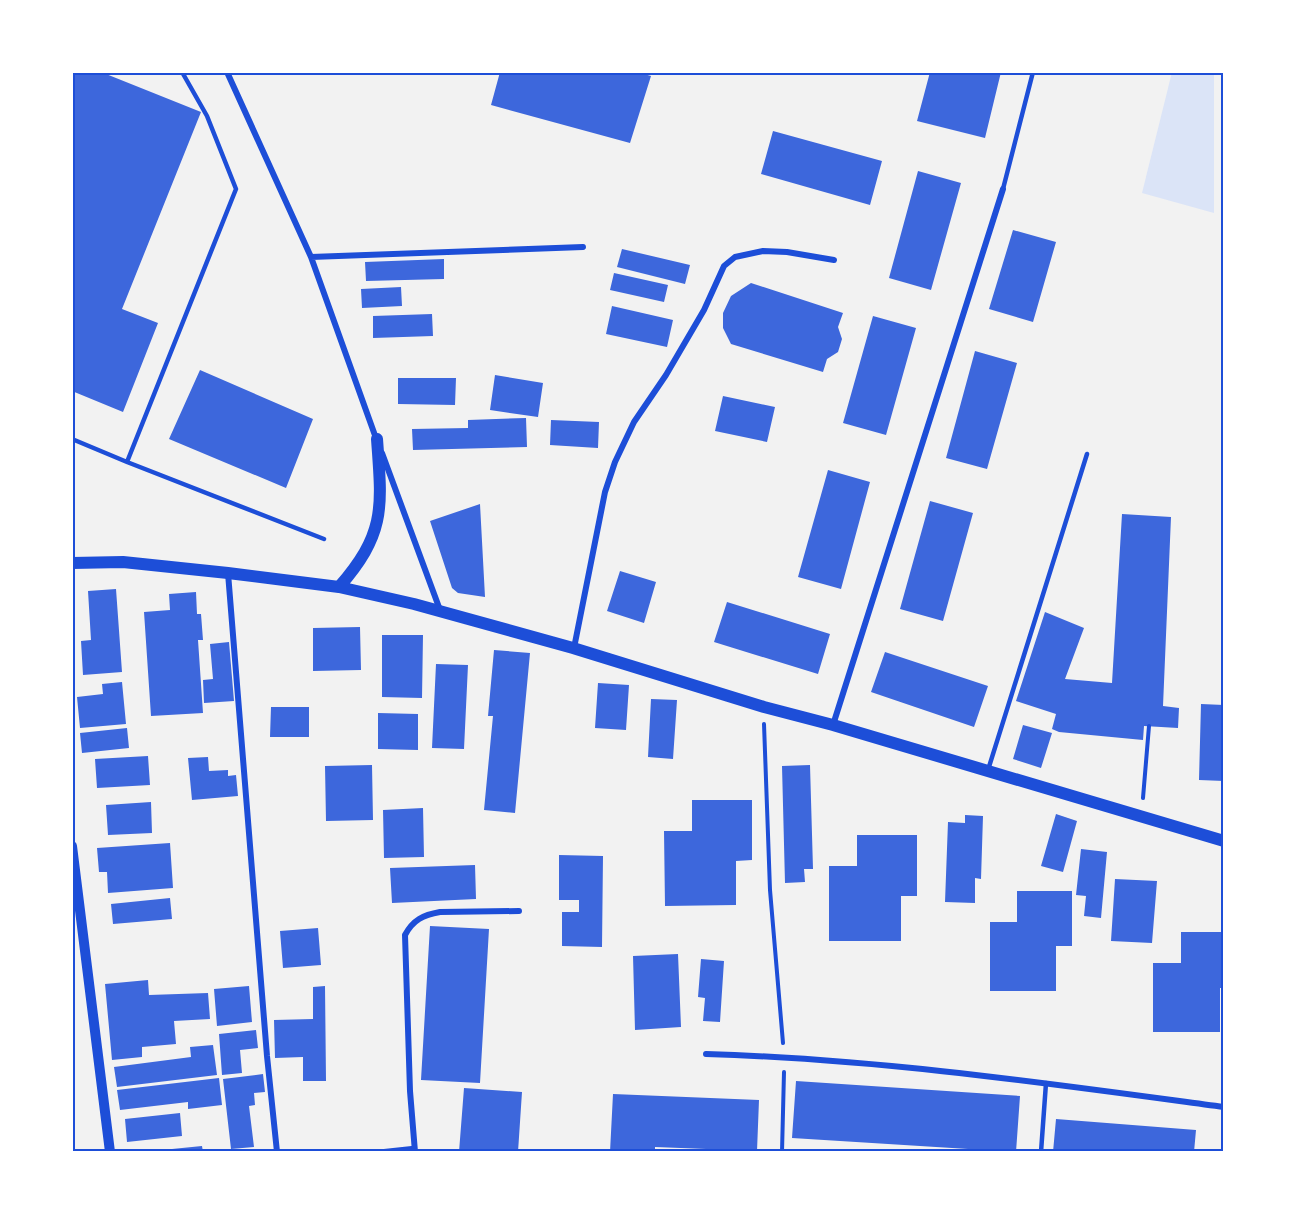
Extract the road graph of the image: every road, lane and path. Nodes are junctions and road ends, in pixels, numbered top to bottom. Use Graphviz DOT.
graph roads {
  1 [pos="182,72"];
  2 [pos="227,72"];
  3 [pos="1033,72"];
  4 [pos="1003,189"];
  5 [pos="583,247"];
  6 [pos="311,257"];
  7 [pos="834,260"];
  8 [pos="72,439"];
  9 [pos="377,439"];
  10 [pos="1087,454"];
  11 [pos="127,462"];
  12 [pos="324,539"];
  13 [pos="72,563"];
  14 [pos="228,573"];
  15 [pos="339,587"];
  16 [pos="440,610"];
  17 [pos="573,648"];
  18 [pos="764,707"];
  19 [pos="832,725"];
  20 [pos="1149,726"];
  21 [pos="988,770"];
  22 [pos="1142,816"];
  23 [pos="1224,841"];
  24 [pos="72,846"];
  25 [pos="519,911"];
  26 [pos="706,1054"];
  27 [pos="784,1056"];
  28 [pos="1046,1083"];
  29 [pos="1224,1107"];
  30 [pos="414,1150"];
  31 [pos="110,1152"];
  32 [pos="277,1152"];
  33 [pos="377,1152"];
  34 [pos="782,1152"];
  35 [pos="1041,1152"];
  1 -- 11 [label="lane"];
  2 -- 6 [label="street"];
  3 -- 4 [label="lane"];
  4 -- 19 [label="street"];
  5 -- 6 [label="street"];
  6 -- 9 [label="street"];
  7 -- 17 [label="street"];
  8 -- 11 [label="lane"];
  9 -- 15 [label="main road"];
  9 -- 16 [label="street"];
  10 -- 21 [label="lane"];
  11 -- 12 [label="lane"];
  13 -- 14 [label="main road"];
  14 -- 15 [label="main road"];
  14 -- 32 [label="street"];
  15 -- 16 [label="main road"];
  16 -- 17 [label="main road"];
  17 -- 18 [label="main road"];
  18 -- 19 [label="main road"];
  18 -- 27 [label="path"];
  19 -- 21 [label="main road"];
  20 -- 22 [label="path"];
  21 -- 22 [label="main road"];
  22 -- 23 [label="main road"];
  24 -- 31 [label="street"];
  25 -- 30 [label="street"];
  26 -- 27 [label="street"];
  27 -- 28 [label="street"];
  27 -- 34 [label="path"];
  28 -- 29 [label="street"];
  28 -- 35 [label="lane"];
  30 -- 33 [label="lane"];
}
